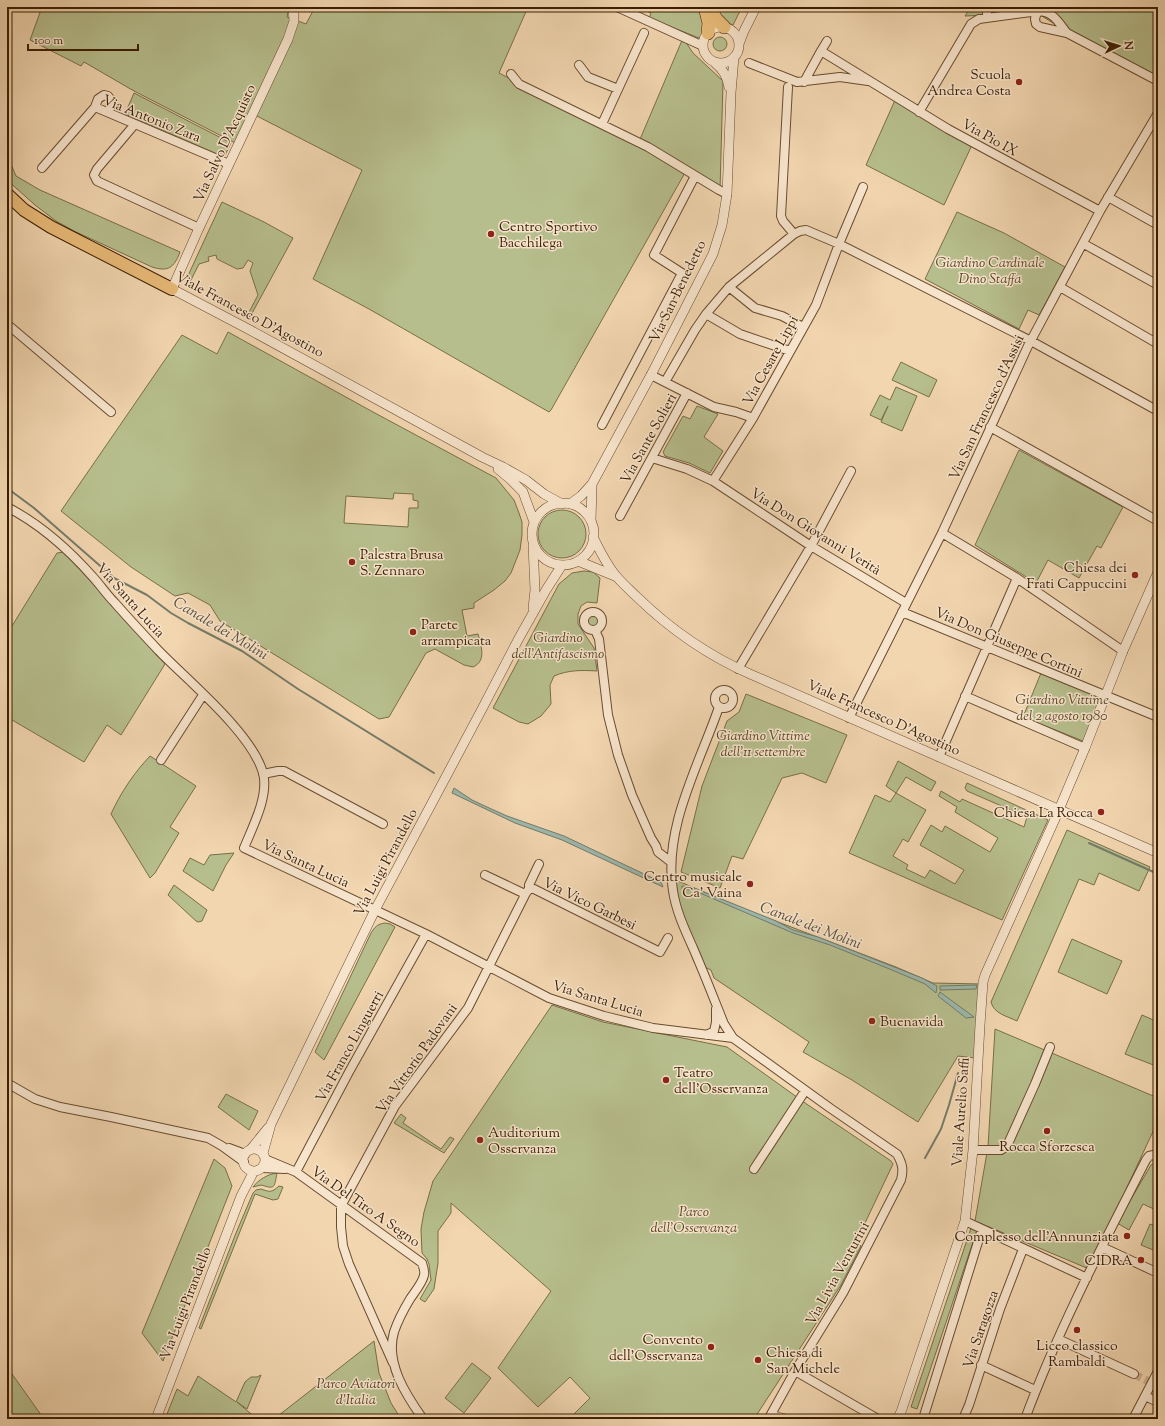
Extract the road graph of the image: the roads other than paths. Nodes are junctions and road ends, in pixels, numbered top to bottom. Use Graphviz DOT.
graph roads {
  1 [pos="293,7"];
  2 [pos="617,7"];
  3 [pos="705,7"];
  4 [pos="709,7"];
  5 [pos="750,7"];
  6 [pos="756,7"];
  7 [pos="987,7"];
  8 [pos="1040,11"];
  9 [pos="1021,14"];
  10 [pos="987,18"];
  11 [pos="1036,24"];
  12 [pos="728,29"];
  13 [pos="644,33"];
  14 [pos="708,33"];
  15 [pos="1067,33"];
  16 [pos="827,40"];
  17 [pos="739,44"];
  18 [pos="703,46"];
  19 [pos="821,51"];
  20 [pos="734,57"];
  21 [pos="715,62"];
  22 [pos="749,63"];
  23 [pos="579,65"];
  24 [pos="511,74"];
  25 [pos="870,81"];
  26 [pos="1158,81"];
  27 [pos="804,82"];
  28 [pos="788,87"];
  29 [pos="618,89"];
  30 [pos="731,93"];
  31 [pos="95,106"];
  32 [pos="109,112"];
  33 [pos="919,112"];
  34 [pos="1158,113"];
  35 [pos="135,124"];
  36 [pos="602,124"];
  37 [pos="229,164"];
  38 [pos="42,168"];
  39 [pos="695,176"];
  40 [pos="863,186"];
  41 [pos="7,194"];
  42 [pos="727,194"];
  43 [pos="1108,197"];
  44 [pos="1100,211"];
  45 [pos="1158,225"];
  46 [pos="199,228"];
  47 [pos="794,234"];
  48 [pos="838,244"];
  49 [pos="1084,244"];
  50 [pos="1158,285"];
  51 [pos="729,287"];
  52 [pos="1060,287"];
  53 [pos="172,289"];
  54 [pos="706,314"];
  55 [pos="7,324"];
  56 [pos="803,327"];
  57 [pos="1031,341"];
  58 [pos="1158,344"];
  59 [pos="790,351"];
  60 [pos="652,375"];
  61 [pos="665,382"];
  62 [pos="687,393"];
  63 [pos="1158,411"];
  64 [pos="111,412"];
  65 [pos="753,418"];
  66 [pos="602,425"];
  67 [pos="990,427"];
  68 [pos="482,457"];
  69 [pos="652,458"];
  70 [pos="851,470"];
  71 [pos="526,480"];
  72 [pos="713,481"];
  73 [pos="592,484"];
  74 [pos="523,492"];
  75 [pos="566,504"];
  76 [pos="7,507"];
  77 [pos="620,516"];
  78 [pos="1158,521"];
  79 [pos="534,522"];
  80 [pos="591,523"];
  81 [pos="942,533"];
  82 [pos="593,537"];
  83 [pos="533,541"];
  84 [pos="811,546"];
  85 [pos="578,561"];
  86 [pos="562,565"];
  87 [pos="1158,572"];
  88 [pos="617,577"];
  89 [pos="1017,578"];
  90 [pos="906,603"];
  91 [pos="902,612"];
  92 [pos="530,617"];
  93 [pos="596,630"];
  94 [pos="987,646"];
  95 [pos="1123,651"];
  96 [pos="738,669"];
  97 [pos="203,695"];
  98 [pos="965,696"];
  99 [pos="1105,696"];
  100 [pos="719,707"];
  101 [pos="1158,717"];
  102 [pos="849,718"];
  103 [pos="1085,748"];
  104 [pos="939,757"];
  105 [pos="161,760"];
  106 [pos="263,774"];
  107 [pos="1059,810"];
  108 [pos="383,824"];
  109 [pos="656,846"];
  110 [pos="672,852"];
  111 [pos="1158,853"];
  112 [pos="671,862"];
  113 [pos="539,864"];
  114 [pos="484,875"];
  115 [pos="527,892"];
  116 [pos="375,910"];
  117 [pos="426,934"];
  118 [pos="668,938"];
  119 [pos="488,966"];
  120 [pos="716,1005"];
  121 [pos="707,1035"];
  122 [pos="733,1038"];
  123 [pos="1050,1047"];
  124 [pos="7,1083"];
  125 [pos="805,1091"];
  126 [pos="271,1124"];
  127 [pos="973,1150"];
  128 [pos="1158,1154"];
  129 [pos="264,1156"];
  130 [pos="250,1162"];
  131 [pos="754,1169"];
  132 [pos="293,1171"];
  133 [pos="341,1206"];
  134 [pos="965,1220"];
  135 [pos="982,1229"];
  136 [pos="1102,1247"];
  137 [pos="1023,1249"];
  138 [pos="1158,1273"];
  139 [pos="1087,1278"];
  140 [pos="1058,1338"];
  141 [pos="393,1363"];
  142 [pos="981,1365"];
  143 [pos="1158,1370"];
  144 [pos="795,1371"];
  145 [pos="1134,1374"];
  146 [pos="1035,1390"];
  147 [pos="1145,1396"];
  148 [pos="1158,1402"];
  149 [pos="768,1418"];
  150 [pos="156,1419"];
  151 [pos="423,1419"];
  152 [pos="786,1419"];
  153 [pos="878,1419"];
  154 [pos="897,1419"];
  155 [pos="923,1419"];
  156 [pos="964,1419"];
  157 [pos="1025,1419"];
  158 [pos="1132,1419"];
  1 -- 37 [label="street, Via Salvo D'Acquisto"];
  2 -- 18 [label="street"];
  3 -- 14 [label="highway"];
  4 -- 12 [label="highway"];
  5 -- 12 [label="street"];
  6 -- 17 [label="street, Via San Benedetto"];
  7 -- 10 [label="street"];
  8 -- 9 [label="street"];
  8 -- 11 [label="street"];
  8 -- 15 [label="street"];
  9 -- 10 [label="street"];
  9 -- 11 [label="street"];
  10 -- 33 [label="street"];
  11 -- 15 [label="street"];
  12 -- 14 [label="street"];
  12 -- 17 [label="street"];
  13 -- 29 [label="street"];
  14 -- 18 [label="street"];
  15 -- 26 [label="street"];
  16 -- 19 [label="street"];
  17 -- 20 [label="street, Via San Benedetto"];
  18 -- 21 [label="street, Via San Benedetto"];
  19 -- 25 [label="street, Via Pio IX"];
  19 -- 27 [label="street"];
  20 -- 21 [label="street"];
  20 -- 30 [label="street, Via San Benedetto"];
  21 -- 30 [label="street, Via San Benedetto"];
  22 -- 27 [label="street, Via Pio IX"];
  23 -- 29 [label="street"];
  24 -- 36 [label="street"];
  25 -- 27 [label="street, Via Pio IX"];
  25 -- 33 [label="street, Via Pio IX"];
  28 -- 47 [label="street"];
  29 -- 36 [label="street"];
  30 -- 42 [label="street, Via San Benedetto"];
  31 -- 32 [label="street, Via Antonio Zara"];
  31 -- 32 [label="street"];
  31 -- 38 [label="street, Via Antonio Zara"];
  32 -- 35 [label="street, Via Antonio Zara"];
  33 -- 44 [label="street, Via Pio IX"];
  34 -- 43 [label="street, Via San Francesco d'Assisi"];
  35 -- 37 [label="street, Via Antonio Zara"];
  35 -- 46 [label="street"];
  36 -- 39 [label="street"];
  37 -- 46 [label="street, Via Salvo D'Acquisto"];
  39 -- 42 [label="street"];
  39 -- 66 [label="street"];
  40 -- 48 [label="street, Via Cesare Lippi"];
  41 -- 53 [label="main road, Viale Francesco D'Agostino"];
  42 -- 60 [label="street, Via San Benedetto"];
  43 -- 44 [label="street, Via San Francesco d'Assisi"];
  43 -- 45 [label="street"];
  44 -- 49 [label="street, Via San Francesco d'Assisi"];
  46 -- 53 [label="street, Via Salvo D'Acquisto"];
  47 -- 48 [label="street"];
  47 -- 51 [label="street, Via Sante Solieri"];
  48 -- 56 [label="street, Via Cesare Lippi"];
  48 -- 57 [label="street"];
  49 -- 50 [label="street"];
  49 -- 52 [label="street, Via San Francesco d'Assisi"];
  51 -- 54 [label="street, Via Sante Solieri"];
  51 -- 56 [label="street"];
  52 -- 57 [label="street, Via San Francesco d'Assisi"];
  52 -- 58 [label="street"];
  53 -- 68 [label="street, Viale Francesco D'Agostino"];
  54 -- 59 [label="street"];
  54 -- 61 [label="street, Via Sante Solieri"];
  55 -- 64 [label="street"];
  56 -- 59 [label="street, Via Cesare Lippi"];
  57 -- 63 [label="street"];
  57 -- 67 [label="street, Via San Francesco d'Assisi"];
  59 -- 65 [label="street, Via Cesare Lippi"];
  60 -- 61 [label="street, Via Sante Solieri"];
  60 -- 73 [label="street, Via San Benedetto"];
  61 -- 62 [label="street, Via Sante Solieri"];
  62 -- 65 [label="street"];
  62 -- 69 [label="street, Via Sante Solieri"];
  65 -- 72 [label="street, Via Cesare Lippi"];
  67 -- 78 [label="street"];
  67 -- 81 [label="street, Via San Francesco d'Assisi"];
  68 -- 71 [label="street, Viale Francesco D'Agostino"];
  68 -- 74 [label="street, Viale Francesco D'Agostino"];
  69 -- 72 [label="street"];
  69 -- 77 [label="street, Via Sante Solieri"];
  70 -- 84 [label="street"];
  71 -- 74 [label="street"];
  71 -- 75 [label="street, Viale Francesco D'Agostino"];
  72 -- 84 [label="street, Via Don Giovanni Verità"];
  73 -- 75 [label="street, Via San Benedetto"];
  73 -- 80 [label="street, Via San Benedetto"];
  74 -- 79 [label="street, Viale Francesco D'Agostino"];
  75 -- 79 [label="street"];
  75 -- 80 [label="street, Viale Francesco D'Agostino"];
  76 -- 97 [label="street, Via Santa Lucia"];
  79 -- 83 [label="street, Viale Francesco D'Agostino"];
  80 -- 82 [label="street, Viale Francesco D'Agostino"];
  81 -- 89 [label="street"];
  81 -- 90 [label="street, Via San Francesco d'Assisi"];
  82 -- 85 [label="street"];
  82 -- 88 [label="street, Viale Francesco D'Agostino"];
  83 -- 86 [label="street"];
  83 -- 92 [label="street, Via Luigi Pirandello"];
  84 -- 90 [label="street, Via Don Giovanni Verità"];
  84 -- 96 [label="street"];
  85 -- 86 [label="street"];
  85 -- 88 [label="street, Viale Francesco D'Agostino"];
  86 -- 92 [label="street, Via Luigi Pirandello"];
  87 -- 95 [label="street, Viale Aurelio Saffi"];
  88 -- 96 [label="street, Viale Francesco D'Agostino"];
  89 -- 94 [label="street"];
  89 -- 95 [label="street"];
  90 -- 91 [label="street, Via San Francesco d'Assisi"];
  91 -- 94 [label="street, Via Don Giuseppe Cortini"];
  91 -- 102 [label="street, Via San Francesco d'Assisi"];
  92 -- 116 [label="street, Via Luigi Pirandello"];
  93 -- 109 [label="street"];
  94 -- 98 [label="street"];
  94 -- 99 [label="street, Via Don Giuseppe Cortini"];
  95 -- 99 [label="street, Viale Aurelio Saffi"];
  96 -- 102 [label="street, Viale Francesco D'Agostino"];
  97 -- 105 [label="street"];
  97 -- 106 [label="street, Via Santa Lucia"];
  98 -- 103 [label="street"];
  98 -- 104 [label="street"];
  99 -- 101 [label="street, Via Don Giuseppe Cortini"];
  99 -- 103 [label="street, Viale Aurelio Saffi"];
  100 -- 110 [label="street, Via Livia Venturini"];
  102 -- 104 [label="street, Viale Francesco D'Agostino"];
  103 -- 107 [label="street, Viale Aurelio Saffi"];
  104 -- 107 [label="street, Viale Francesco D'Agostino"];
  106 -- 108 [label="street"];
  106 -- 116 [label="street, Via Santa Lucia"];
  107 -- 111 [label="street, Viale Francesco D'Agostino"];
  107 -- 127 [label="street, Viale Aurelio Saffi"];
  109 -- 110 [label="street"];
  109 -- 112 [label="street"];
  110 -- 112 [label="street, Via Livia Venturini"];
  112 -- 120 [label="street, Via Livia Venturini"];
  113 -- 115 [label="street"];
  114 -- 115 [label="street"];
  115 -- 118 [label="street, Via Vico Garbesi"];
  115 -- 119 [label="street, Via Vico Garbesi"];
  116 -- 117 [label="street, Via Santa Lucia"];
  116 -- 126 [label="street, Via Luigi Pirandello"];
  117 -- 119 [label="street, Via Santa Lucia"];
  117 -- 132 [label="street, Via Franco Linguerri"];
  119 -- 121 [label="street, Via Santa Lucia"];
  119 -- 133 [label="street, Via Vittorio Padovani"];
  120 -- 121 [label="street, Via Livia Venturini"];
  120 -- 122 [label="street, Via Livia Venturini"];
  121 -- 122 [label="street, Via Santa Lucia"];
  122 -- 125 [label="street, Via Livia Venturini"];
  123 -- 127 [label="street"];
  124 -- 130 [label="street, Via Del Tiro A Segno"];
  125 -- 131 [label="street"];
  125 -- 144 [label="street, Via Livia Venturini"];
  126 -- 129 [label="street, Via Luigi Pirandello"];
  126 -- 130 [label="street, Via Luigi Pirandello"];
  127 -- 134 [label="street, Viale Aurelio Saffi"];
  128 -- 136 [label="street"];
  129 -- 130 [label="street, Via Luigi Pirandello"];
  129 -- 130 [label="street"];
  129 -- 132 [label="street, Via Del Tiro A Segno"];
  130 -- 132 [label="street, Via Del Tiro A Segno"];
  130 -- 150 [label="street, Via Luigi Pirandello"];
  132 -- 133 [label="street, Via Del Tiro A Segno"];
  133 -- 141 [label="street"];
  133 -- 141 [label="street, Via Del Tiro A Segno"];
  134 -- 135 [label="street"];
  134 -- 154 [label="street, Viale Aurelio Saffi"];
  135 -- 137 [label="street"];
  135 -- 155 [label="street"];
  136 -- 138 [label="street"];
  136 -- 139 [label="street"];
  137 -- 139 [label="street"];
  137 -- 142 [label="street, Via Saragozza"];
  139 -- 140 [label="street"];
  140 -- 145 [label="street"];
  140 -- 146 [label="street"];
  141 -- 151 [label="street, Via Del Tiro A Segno"];
  142 -- 146 [label="street"];
  142 -- 156 [label="street, Via Saragozza"];
  143 -- 147 [label="street"];
  144 -- 149 [label="street, Via Livia Venturini"];
  144 -- 153 [label="street"];
  146 -- 157 [label="street"];
  147 -- 148 [label="street"];
  147 -- 158 [label="street"];
  149 -- 152 [label="street"];
}
